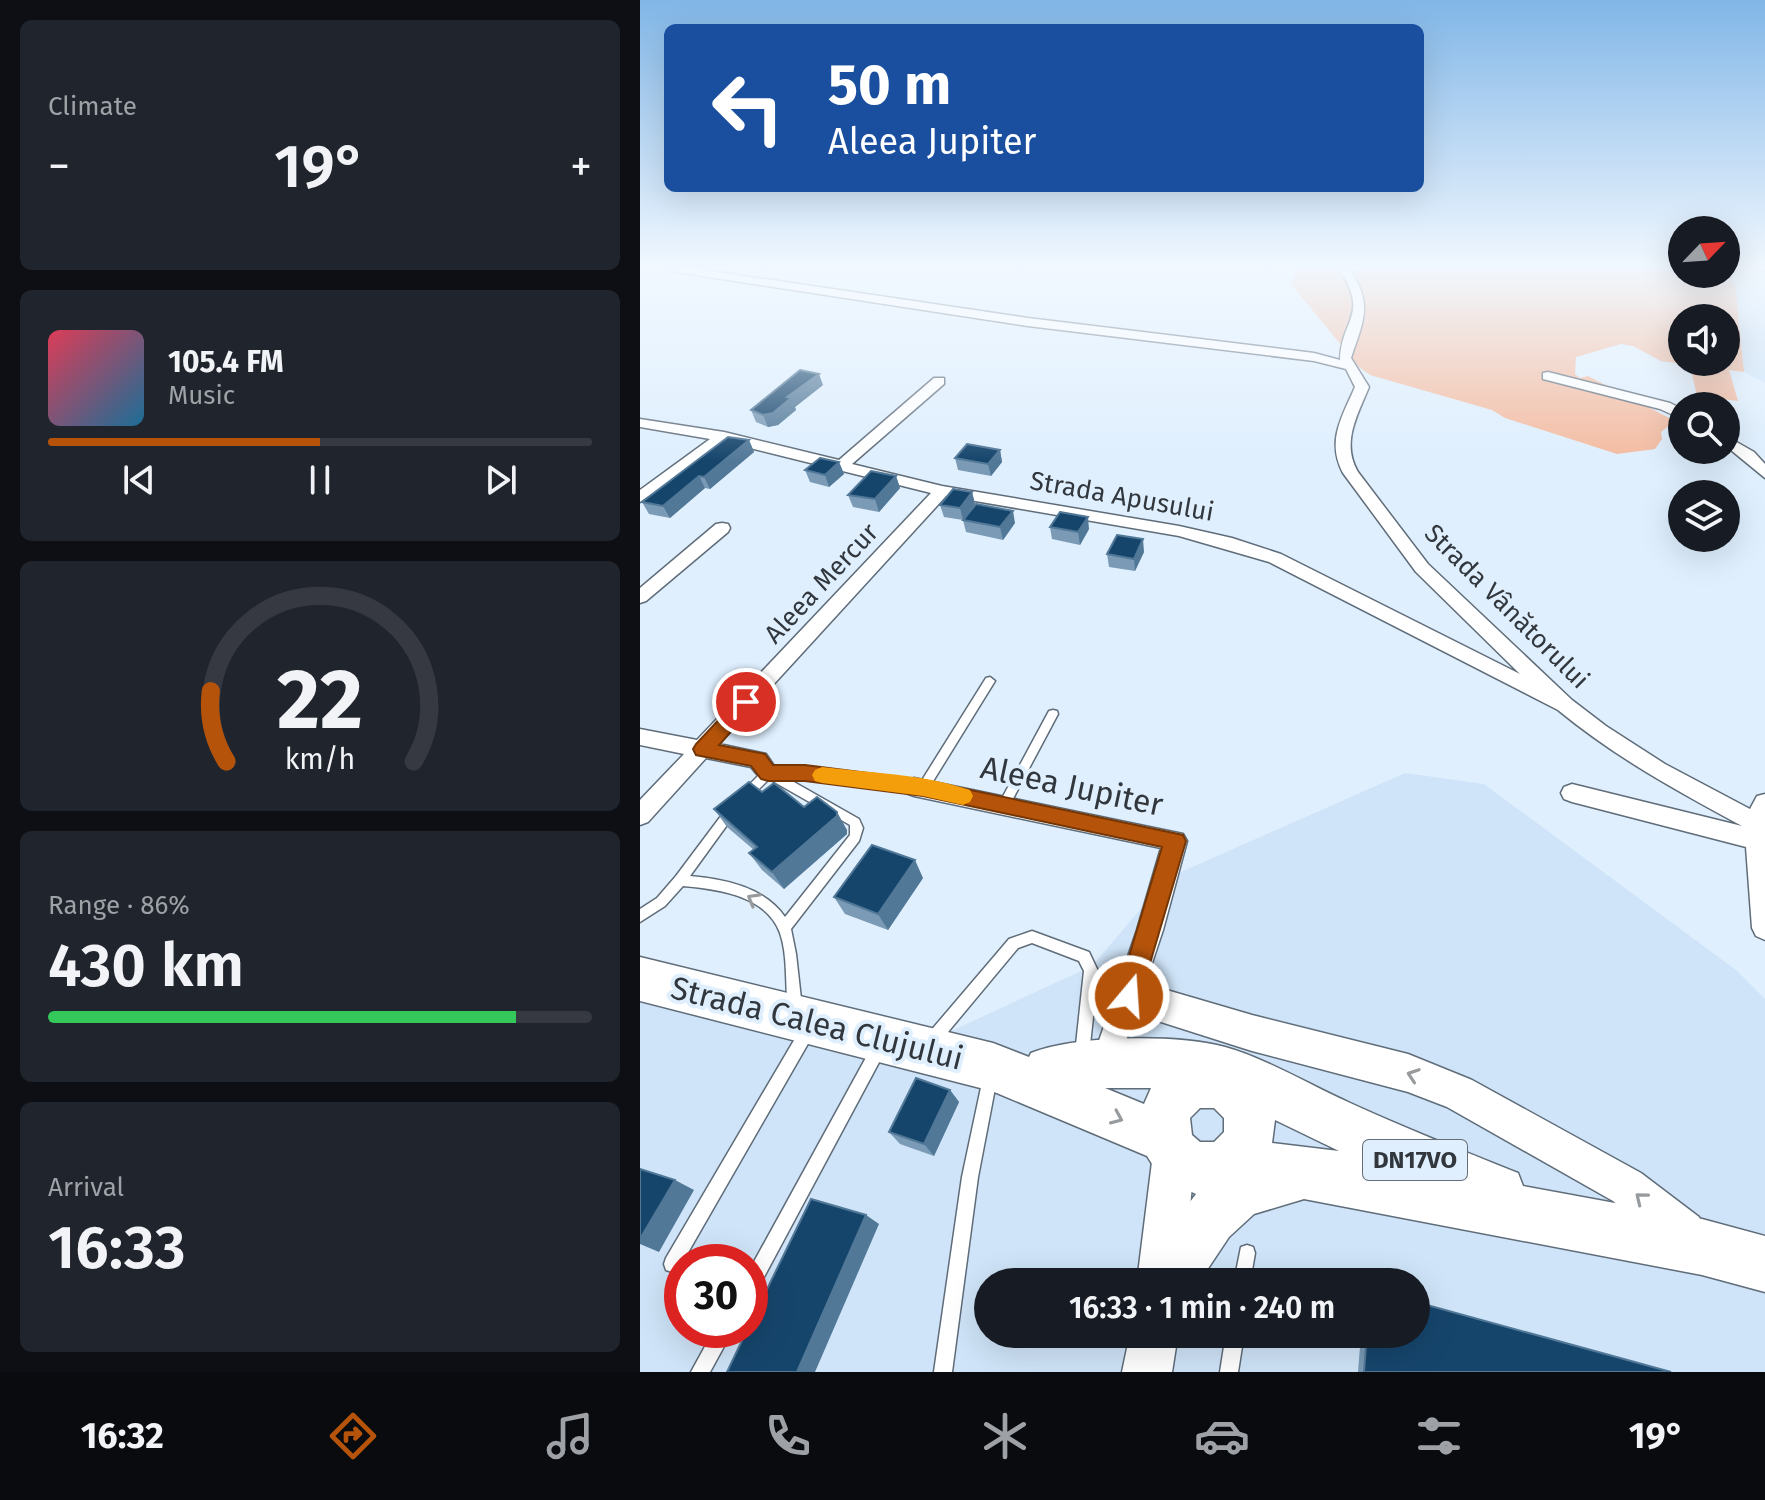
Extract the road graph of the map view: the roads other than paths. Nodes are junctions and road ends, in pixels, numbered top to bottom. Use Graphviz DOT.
graph roads {
  1 [pos="1118,333"];
  2 [pos="1354,333"];
  3 [pos="1349,366"];
  4 [pos="1548,376"];
  5 [pos="939,381"];
  6 [pos="1668,408"];
  7 [pos="640,423"];
  8 [pos="724,436"];
  9 [pos="1740,449"];
  10 [pos="841,466"];
  11 [pos="1765,473"];
  12 [pos="942,491"];
  13 [pos="640,497"];
  14 [pos="722,528"];
  15 [pos="640,597"];
  16 [pos="990,681"];
  17 [pos="1565,705"];
  18 [pos="1053,714"];
  19 [pos="640,737"];
  20 [pos="703,749"];
  21 [pos="768,773"];
  22 [pos="919,788"];
  23 [pos="1572,793"];
  24 [pos="1004,805"];
  25 [pos="640,815"];
  26 [pos="1759,822"];
  27 [pos="680,880"];
  28 [pos="640,916"];
  29 [pos="784,928"];
  30 [pos="1765,928"];
  31 [pos="640,979"];
  32 [pos="1129,996"];
  33 [pos="804,1020"];
  34 [pos="904,1045"];
  35 [pos="993,1067"];
  36 [pos="1078,1067"];
  37 [pos="1189,1085"];
  38 [pos="1242,1101"];
  39 [pos="1197,1157"];
  40 [pos="1408,1157"];
  41 [pos="1338,1177"];
  42 [pos="1586,1225"];
  43 [pos="683,1244"];
  44 [pos="1702,1247"];
  45 [pos="1247,1253"];
  46 [pos="768,1258"];
  47 [pos="1765,1264"];
  48 [pos="1171,1268"];
  49 [pos="1175,1268"];
  50 [pos="1244,1268"];
  51 [pos="714,1348"];
  52 [pos="1151,1348"];
  53 [pos="1233,1348"];
  54 [pos="700,1372"];
  55 [pos="943,1372"];
  56 [pos="1147,1372"];
  57 [pos="1229,1372"];
  1 -- 3 [label="street"];
  2 -- 3 [label="street, Strada Vânătorului"];
  3 -- 17 [label="street, Strada Vânătorului"];
  4 -- 6 [label="street"];
  5 -- 10 [label="street"];
  7 -- 8 [label="street, Strada Apusului"];
  8 -- 10 [label="street, Strada Apusului"];
  8 -- 13 [label="street"];
  9 -- 11 [label="street"];
  10 -- 12 [label="street, Strada Apusului"];
  12 -- 17 [label="street, Strada Apusului"];
  12 -- 20 [label="street, Aleea Mercur"];
  14 -- 15 [label="street"];
  16 -- 22 [label="lane"];
  17 -- 26 [label="street, Strada Vânătorului"];
  18 -- 24 [label="lane"];
  19 -- 20 [label="street"];
  20 -- 21 [label="street"];
  20 -- 25 [label="street, Aleea Mercur"];
  21 -- 22 [label="lane"];
  21 -- 27 [label="lane"];
  21 -- 29 [label="lane"];
  22 -- 24 [label="street, Aleea Jupiter"];
  23 -- 26 [label="street"];
  24 -- 32 [label="street, Aleea Jupiter"];
  26 -- 30 [label="street"];
  27 -- 28 [label="lane"];
  29 -- 27 [label="lane, one-way"];
  29 -- 33 [label="lane"];
  31 -- 33 [label="highway, Strada Calea Clujului / DN17VO"];
  32 -- 36 [label="street, Aleea Jupiter"];
  44 -- 32 [label="street, one-way"];
  33 -- 34 [label="highway, Strada Calea Clujului / DN17VO"];
  33 -- 43 [label="lane"];
  34 -- 35 [label="highway, Strada Calea Clujului / DN17VO"];
  34 -- 36 [label="lane"];
  34 -- 46 [label="lane"];
  35 -- 36 [label="highway, Strada Calea Clujului / DN17VO"];
  35 -- 39 [label="highway, Strada Calea Clujului / DN17VO, one-way"];
  35 -- 55 [label="lane"];
  36 -- 37 [label="highway, Strada Calea Clujului / DN17VO"];
  36 -- 40 [label="highway"];
  37 -- 38 [label="highway, DN17VO"];
  37 -- 39 [label="highway"];
  38 -- 39 [label="highway"];
  38 -- 40 [label="highway, DN17VO"];
  39 -- 41 [label="highway, DN17VO"];
  39 -- 48 [label="main road"];
  40 -- 42 [label="highway, DN17VO"];
  41 -- 42 [label="highway, DN17VO"];
  41 -- 49 [label="highway"];
  42 -- 44 [label="highway, DN17VO"];
  44 -- 47 [label="highway, DN17VO"];
  45 -- 50 [label="lane"];
  51 -- 54 [label="lane"];
  52 -- 56 [label="main road"];
  53 -- 57 [label="lane"];
}
